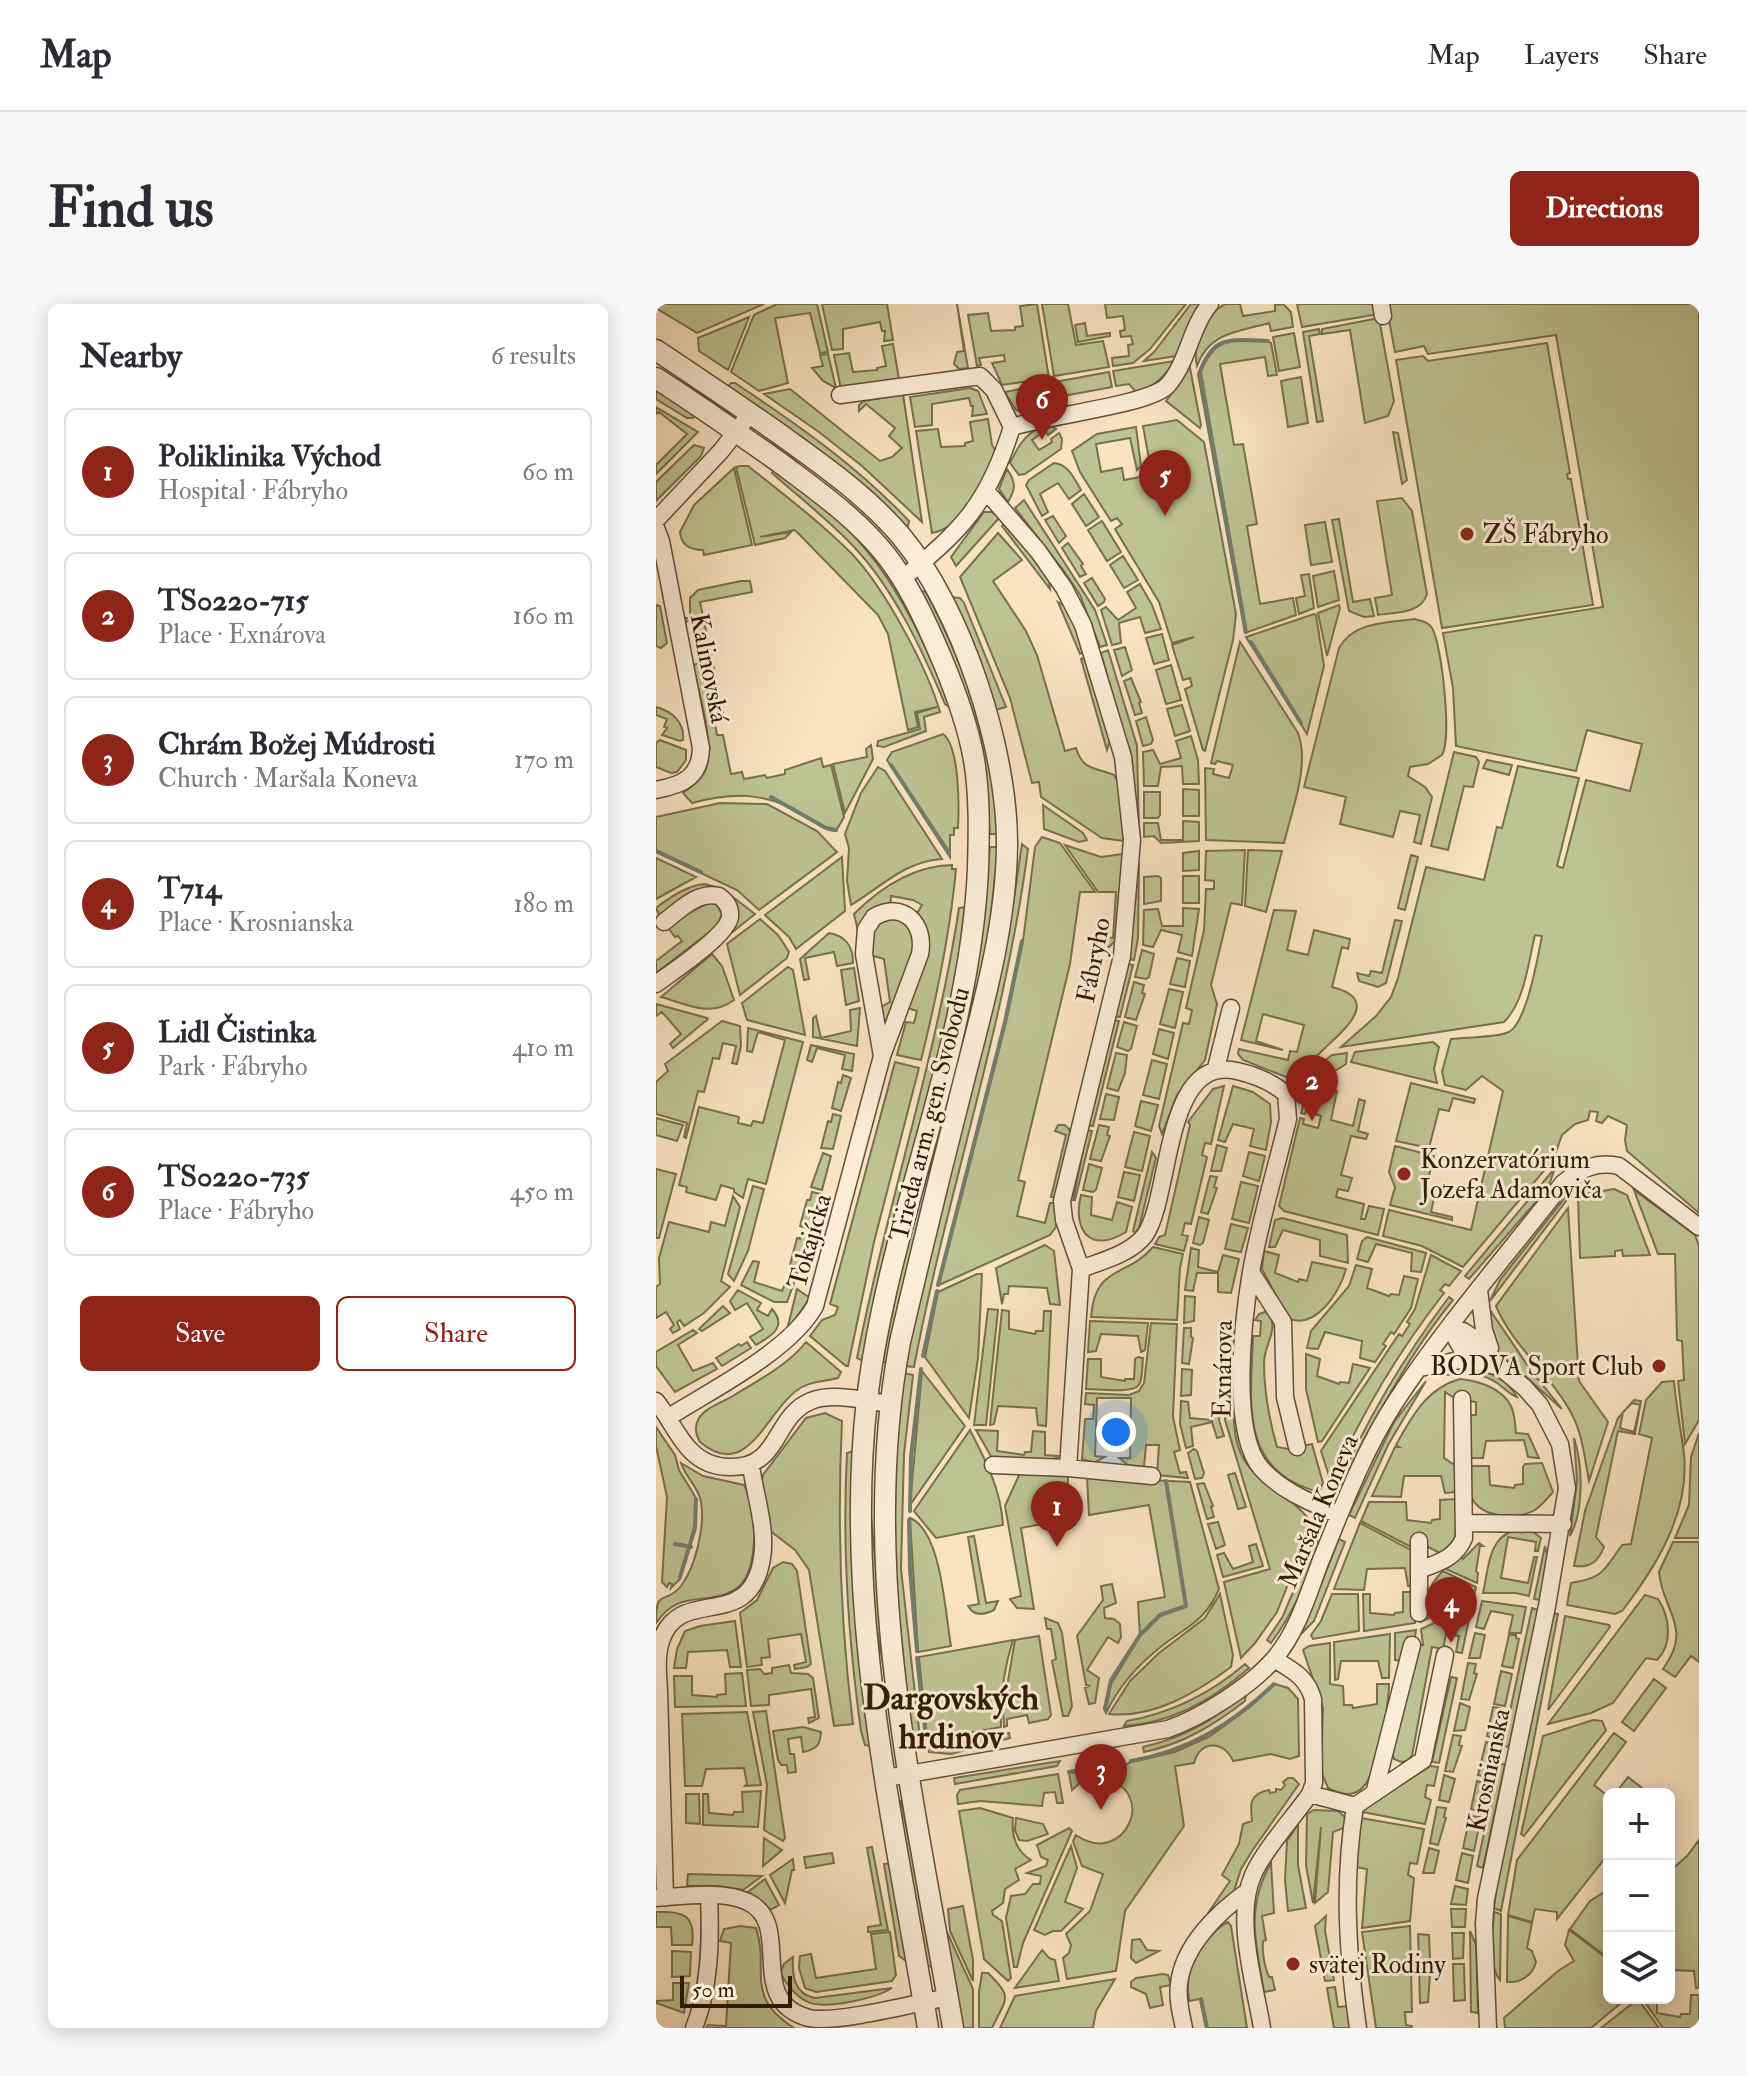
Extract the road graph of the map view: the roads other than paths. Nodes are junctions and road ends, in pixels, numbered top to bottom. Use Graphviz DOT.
graph roads {
  1 [pos="1210,304"];
  2 [pos="656,350"];
  3 [pos="656,378"];
  4 [pos="840,395"];
  5 [pos="750,414"];
  6 [pos="1012,427"];
  7 [pos="737,432"];
  8 [pos="987,492"];
  9 [pos="656,520"];
  10 [pos="656,528"];
  11 [pos="921,563"];
  12 [pos="902,579"];
  13 [pos="656,790"];
  14 [pos="664,922"];
  15 [pos="656,984"];
  16 [pos="1231,1008"];
  17 [pos="882,1056"];
  18 [pos="1216,1068"];
  19 [pos="1699,1227"];
  20 [pos="1081,1269"];
  21 [pos="1251,1272"];
  22 [pos="1479,1290"];
  23 [pos="1450,1328"];
  24 [pos="1500,1367"];
  25 [pos="1420,1368"];
  26 [pos="1462,1399"];
  27 [pos="656,1401"];
  28 [pos="867,1401"];
  29 [pos="890,1404"];
  30 [pos="669,1417"];
  31 [pos="1297,1447"];
  32 [pos="993,1465"];
  33 [pos="751,1466"];
  34 [pos="1068,1468"];
  35 [pos="1152,1476"];
  36 [pos="1339,1515"];
  37 [pos="1464,1523"];
  38 [pos="1563,1524"];
  39 [pos="1419,1541"];
  40 [pos="1419,1570"];
  41 [pos="1419,1613"];
  42 [pos="1412,1645"];
  43 [pos="1445,1655"];
  44 [pos="1274,1659"];
  45 [pos="657,1691"];
  46 [pos="910,1775"];
  47 [pos="886,1778"];
  48 [pos="1375,1790"];
  49 [pos="1310,1794"];
  50 [pos="1355,1806"];
  51 [pos="1248,1891"];
  52 [pos="661,1897"];
  53 [pos="709,1897"];
  54 [pos="948,1997"];
  55 [pos="924,2001"];
  56 [pos="694,2028"];
  57 [pos="928,2028"];
  58 [pos="953,2028"];
  59 [pos="1184,2028"];
  60 [pos="1262,2028"];
  61 [pos="1358,2028"];
  62 [pos="1488,2028"];
  1 -- 6 [label="street"];
  2 -- 5 [label="street, Trieda arm. gen. Svobodu"];
  3 -- 7 [label="street, Trieda arm. gen. Svobodu"];
  4 -- 6 [label="street"];
  5 -- 7 [label="street"];
  5 -- 11 [label="street, Trieda arm. gen. Svobodu"];
  6 -- 8 [label="street"];
  7 -- 9 [label="street"];
  7 -- 12 [label="street, Trieda arm. gen. Svobodu"];
  8 -- 11 [label="street"];
  8 -- 20 [label="street, Fábryho"];
  10 -- 13 [label="street, Kalinovská"];
  11 -- 12 [label="street"];
  11 -- 29 [label="street, Trieda arm. gen. Svobodu"];
  12 -- 28 [label="street, Trieda arm. gen. Svobodu"];
  14 -- 15 [label="street"];
  16 -- 18 [label="street"];
  17 -- 17 [label="street, Tokajícka"];
  17 -- 30 [label="street, Tokajícka"];
  18 -- 20 [label="street"];
  18 -- 21 [label="street, Exnárova"];
  19 -- 22 [label="street, Maršala Koneva"];
  20 -- 34 [label="street, Fábryho"];
  21 -- 31 [label="street, Exnárova"];
  21 -- 36 [label="street, Exnárova"];
  22 -- 23 [label="street, Maršala Koneva"];
  22 -- 24 [label="street"];
  23 -- 24 [label="street, Krosnianska"];
  23 -- 25 [label="street, Maršala Koneva"];
  24 -- 25 [label="street"];
  24 -- 38 [label="street, Krosnianska"];
  25 -- 36 [label="street, Maršala Koneva"];
  26 -- 37 [label="street"];
  27 -- 30 [label="street"];
  28 -- 29 [label="street"];
  28 -- 33 [label="street"];
  28 -- 47 [label="street, Trieda arm. gen. Svobodu"];
  29 -- 46 [label="street, Trieda arm. gen. Svobodu"];
  30 -- 33 [label="street"];
  32 -- 34 [label="street"];
  33 -- 45 [label="street"];
  34 -- 35 [label="street"];
  36 -- 44 [label="street, Maršala Koneva"];
  37 -- 38 [label="street"];
  37 -- 40 [label="street"];
  38 -- 62 [label="street, Krosnianska"];
  39 -- 40 [label="street"];
  40 -- 41 [label="street"];
  42 -- 48 [label="street"];
  43 -- 48 [label="street"];
  44 -- 46 [label="street, Maršala Koneva"];
  44 -- 49 [label="street"];
  45 -- 52 [label="street"];
  46 -- 47 [label="street, Maršala Koneva"];
  46 -- 54 [label="street, Trieda arm. gen. Svobodu"];
  47 -- 55 [label="street, Trieda arm. gen. Svobodu"];
  48 -- 50 [label="street"];
  49 -- 50 [label="street"];
  49 -- 51 [label="street"];
  50 -- 61 [label="street"];
  51 -- 59 [label="street"];
  51 -- 60 [label="street"];
  52 -- 53 [label="street"];
  53 -- 55 [label="street"];
  53 -- 56 [label="street"];
  54 -- 55 [label="street"];
  54 -- 58 [label="street, Trieda arm. gen. Svobodu"];
  55 -- 57 [label="street, Trieda arm. gen. Svobodu"];
}
